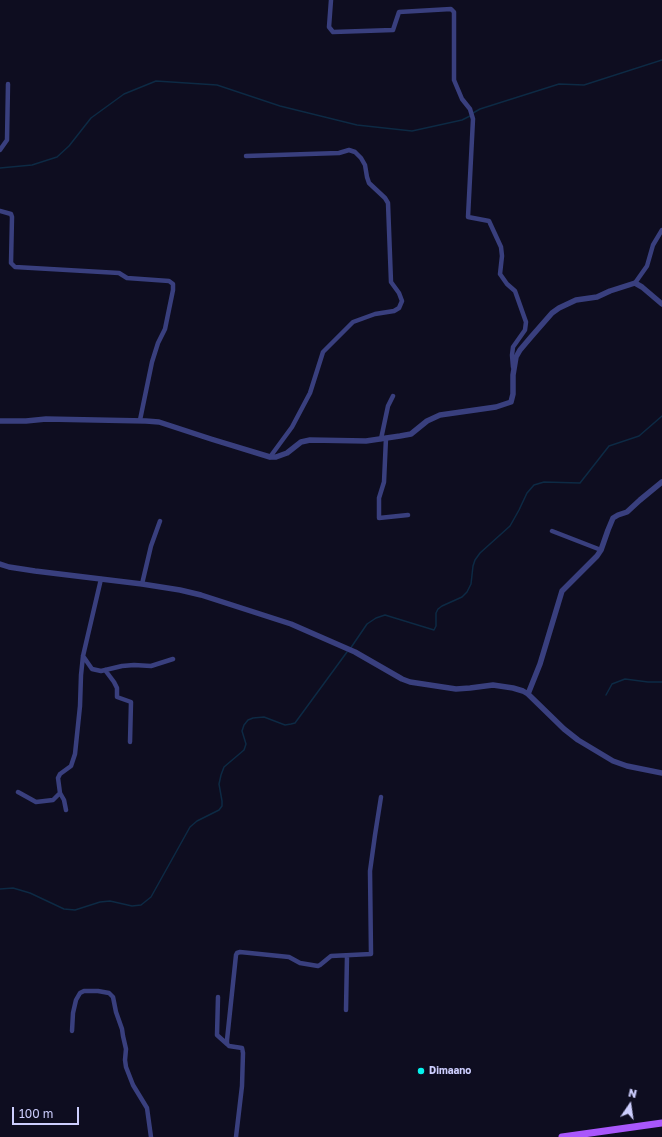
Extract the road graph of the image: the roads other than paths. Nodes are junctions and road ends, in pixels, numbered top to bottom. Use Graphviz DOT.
graph roads {
  1 [pos="331,0"];
  2 [pos="8,84"];
  3 [pos="0,150"];
  4 [pos="246,156"];
  5 [pos="0,211"];
  6 [pos="662,230"];
  7 [pos="635,283"];
  8 [pos="662,304"];
  9 [pos="513,375"];
  10 [pos="393,396"];
  11 [pos="140,420"];
  12 [pos="0,421"];
  13 [pos="384,439"];
  14 [pos="270,457"];
  15 [pos="662,482"];
  16 [pos="408,515"];
  17 [pos="160,521"];
  18 [pos="552,531"];
  19 [pos="601,550"];
  20 [pos="0,564"];
  21 [pos="101,579"];
  22 [pos="142,584"];
  23 [pos="83,656"];
  24 [pos="173,659"];
  25 [pos="105,670"];
  26 [pos="528,694"];
  27 [pos="130,742"];
  28 [pos="662,773"];
  29 [pos="18,792"];
  30 [pos="60,793"];
  31 [pos="381,797"];
  32 [pos="66,810"];
  33 [pos="347,956"];
  34 [pos="218,997"];
  35 [pos="346,1010"];
  36 [pos="72,1031"];
  37 [pos="227,1044"];
  38 [pos="662,1123"];
  39 [pos="150,1137"];
  40 [pos="236,1137"];
  41 [pos="562,1137"];
  1 -- 9 [label="street"];
  2 -- 3 [label="street"];
  4 -- 14 [label="street"];
  5 -- 11 [label="street"];
  6 -- 7 [label="street"];
  7 -- 8 [label="street"];
  7 -- 9 [label="street"];
  9 -- 13 [label="street"];
  10 -- 13 [label="street"];
  11 -- 12 [label="street"];
  11 -- 14 [label="street"];
  13 -- 14 [label="street"];
  13 -- 16 [label="street"];
  15 -- 19 [label="street"];
  17 -- 22 [label="street"];
  18 -- 19 [label="street"];
  19 -- 26 [label="street"];
  20 -- 21 [label="street"];
  21 -- 22 [label="street"];
  21 -- 23 [label="street"];
  22 -- 26 [label="street"];
  23 -- 25 [label="street"];
  23 -- 30 [label="street"];
  24 -- 25 [label="street"];
  25 -- 27 [label="street"];
  26 -- 28 [label="street"];
  29 -- 30 [label="street"];
  30 -- 32 [label="street"];
  31 -- 33 [label="street"];
  33 -- 35 [label="street"];
  33 -- 37 [label="street"];
  34 -- 37 [label="street"];
  36 -- 39 [label="street"];
  37 -- 40 [label="street"];
  38 -- 41 [label="main road"];
}
